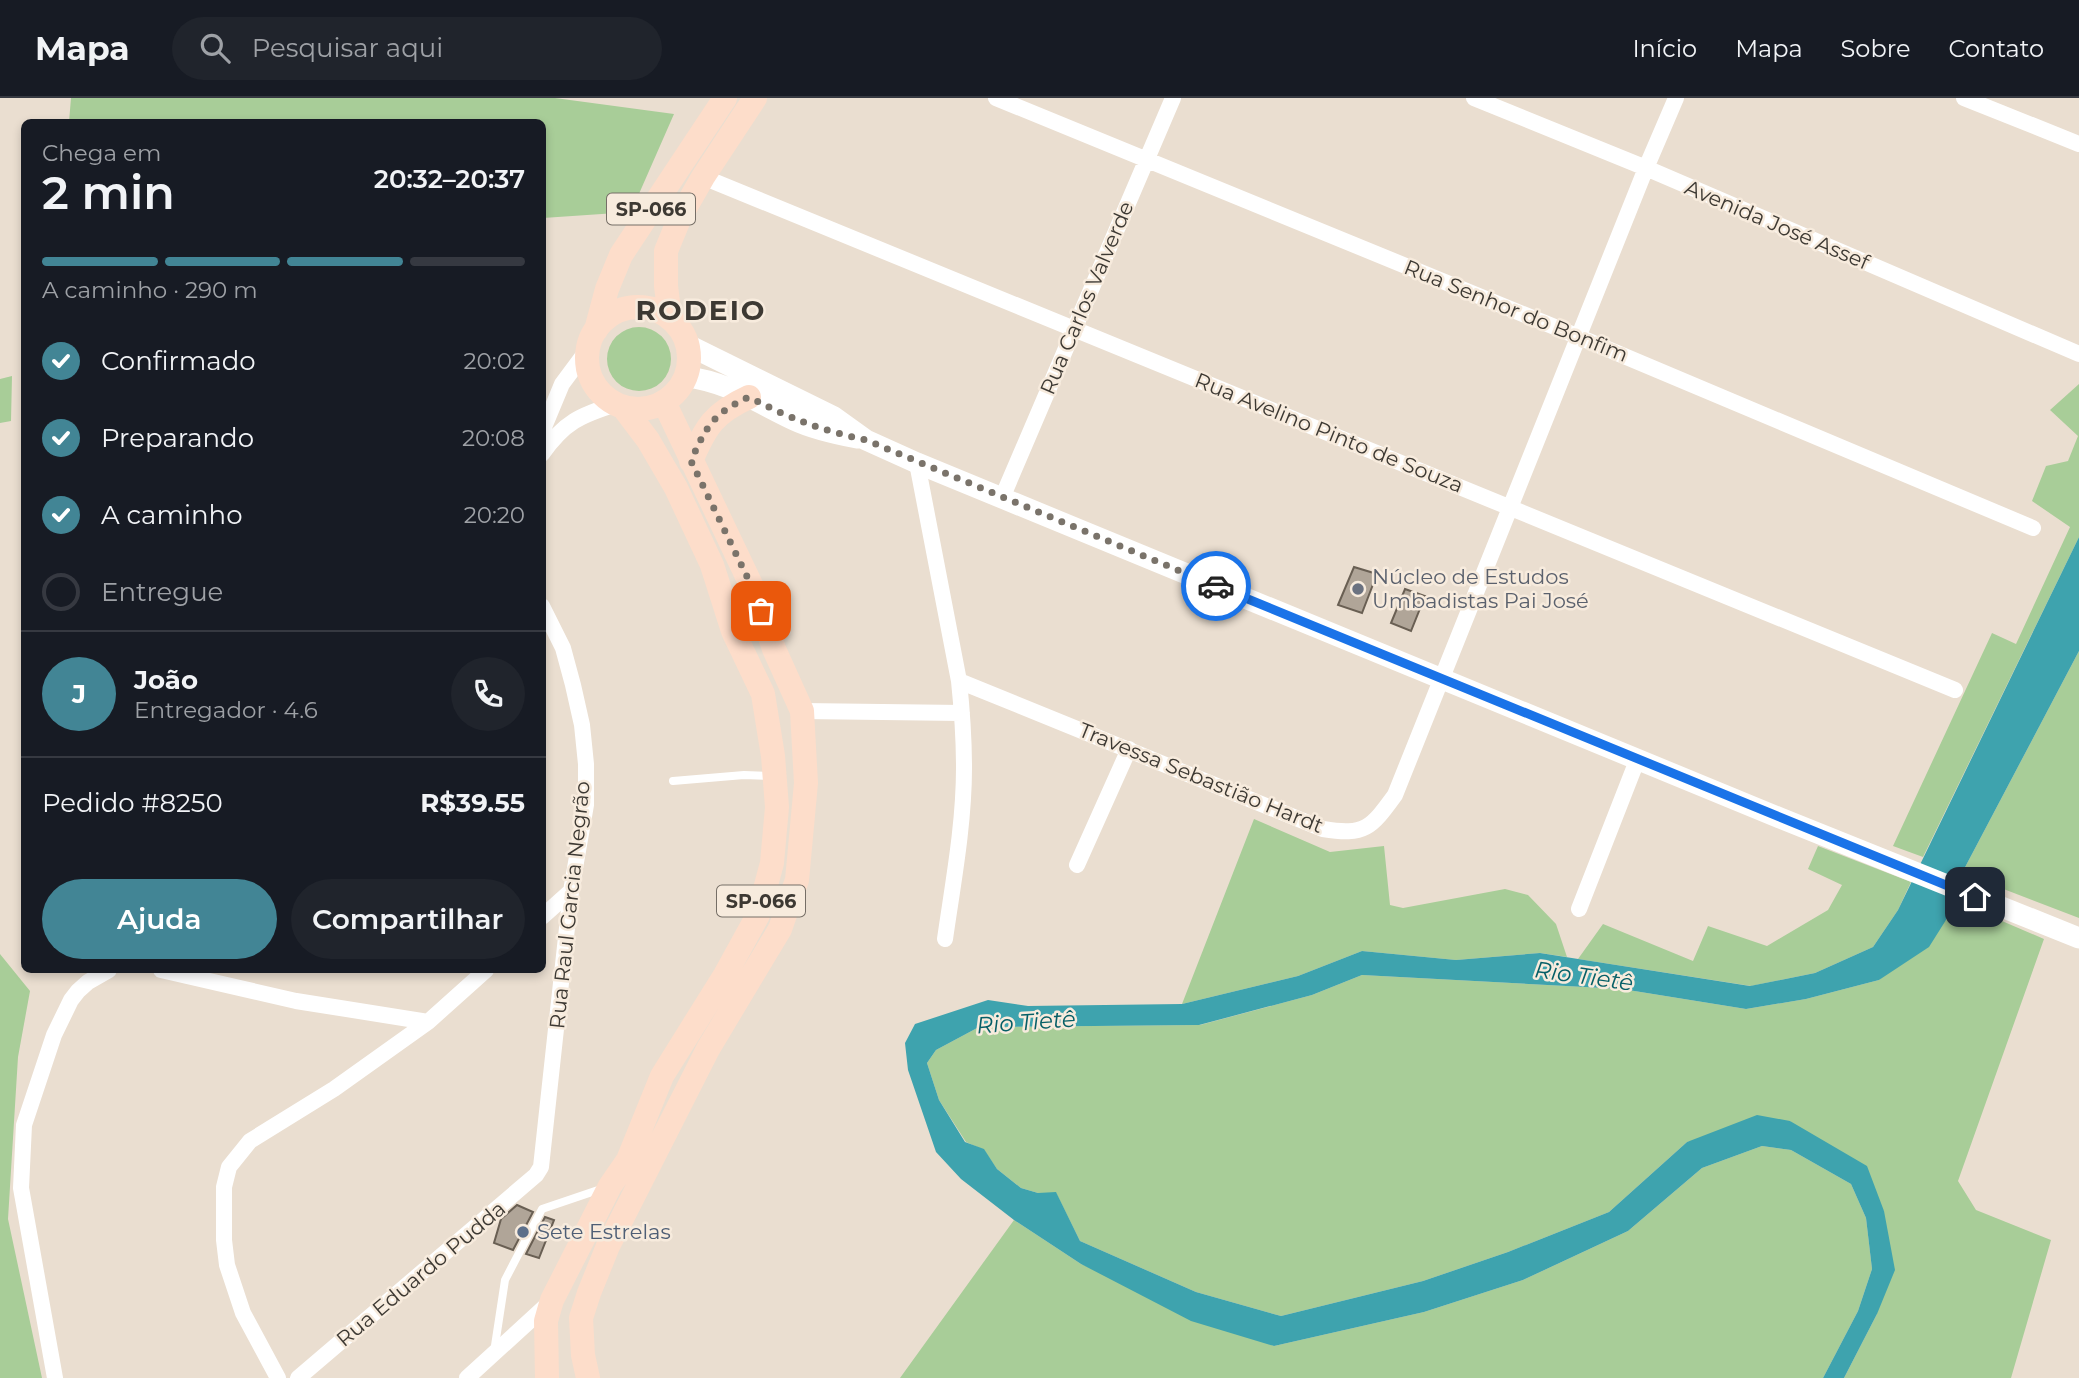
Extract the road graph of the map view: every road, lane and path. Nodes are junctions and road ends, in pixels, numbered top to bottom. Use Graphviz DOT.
graph roads {
  1 [pos="724,98"];
  2 [pos="755,98"];
  3 [pos="996,98"];
  4 [pos="1172,98"];
  5 [pos="1474,98"];
  6 [pos="1676,98"];
  7 [pos="1964,98"];
  8 [pos="2079,144"];
  9 [pos="1145,159"];
  10 [pos="1646,168"];
  11 [pos="703,177"];
  12 [pos="670,318"];
  13 [pos="1075,328"];
  14 [pos="1579,337"];
  15 [pos="592,339"];
  16 [pos="688,345"];
  17 [pos="2079,354"];
  18 [pos="686,377"];
  19 [pos="749,397"];
  20 [pos="664,402"];
  21 [pos="619,406"];
  22 [pos="546,422"];
  23 [pos="866,440"];
  24 [pos="546,449"];
  25 [pos="691,461"];
  26 [pos="917,463"];
  27 [pos="1002,498"];
  28 [pos="1511,508"];
  29 [pos="2033,528"];
  30 [pos="546,614"];
  31 [pos="1443,680"];
  32 [pos="959,681"];
  33 [pos="1955,690"];
  34 [pos="802,711"];
  35 [pos="962,713"];
  36 [pos="1129,748"];
  37 [pos="1637,758"];
  38 [pos="773,776"];
  39 [pos="673,781"];
  40 [pos="1077,864"];
  41 [pos="571,891"];
  42 [pos="1579,909"];
  43 [pos="546,913"];
  44 [pos="2079,938"];
  45 [pos="945,939"];
  46 [pos="104,973"];
  47 [pos="174,973"];
  48 [pos="483,973"];
  49 [pos="428,1022"];
  50 [pos="541,1167"];
  51 [pos="610,1186"];
  52 [pos="552,1300"];
  53 [pos="493,1356"];
  54 [pos="55,1378"];
  55 [pos="278,1378"];
  56 [pos="298,1378"];
  57 [pos="467,1378"];
  58 [pos="547,1378"];
  59 [pos="588,1378"];
  1 -- 15 [label="main road, SP-066"];
  2 -- 11 [label="main road, SP-066"];
  3 -- 9 [label="street, Rua Senhor do Bonfim"];
  4 -- 9 [label="street, Rua Carlos Valverde"];
  5 -- 10 [label="street, Avenida José Assef"];
  6 -- 10 [label="street, Travessa Sebastião Hardt"];
  7 -- 8 [label="street"];
  9 -- 13 [label="street, Rua Carlos Valverde"];
  9 -- 14 [label="street, Rua Senhor do Bonfim"];
  10 -- 14 [label="street, Travessa Sebastião Hardt"];
  10 -- 17 [label="street, Avenida José Assef"];
  11 -- 12 [label="main road, SP-066"];
  11 -- 13 [label="street, Rua Avelino Pinto de Souza"];
  12 -- 15 [label="main road"];
  12 -- 16 [label="main road"];
  13 -- 27 [label="street, Rua Carlos Valverde"];
  13 -- 28 [label="street, Rua Avelino Pinto de Souza"];
  14 -- 28 [label="street, Travessa Sebastião Hardt"];
  14 -- 29 [label="street, Rua Senhor do Bonfim"];
  15 -- 21 [label="main road"];
  15 -- 22 [label="street"];
  16 -- 18 [label="main road"];
  16 -- 23 [label="main road"];
  18 -- 19 [label="main road"];
  18 -- 20 [label="main road"];
  19 -- 23 [label="main road"];
  19 -- 25 [label="main road"];
  20 -- 21 [label="main road"];
  20 -- 25 [label="main road, SP-066"];
  21 -- 24 [label="street"];
  21 -- 38 [label="main road, SP-066"];
  23 -- 26 [label="main road"];
  25 -- 34 [label="main road, SP-066"];
  26 -- 27 [label="main road"];
  26 -- 32 [label="street"];
  27 -- 31 [label="main road"];
  28 -- 31 [label="street, Travessa Sebastião Hardt"];
  28 -- 33 [label="street, Rua Avelino Pinto de Souza"];
  30 -- 41 [label="street, Rua Raul Garcia Negrão"];
  31 -- 36 [label="street, Travessa Sebastião Hardt"];
  31 -- 37 [label="main road"];
  32 -- 35 [label="street"];
  32 -- 36 [label="street, Travessa Sebastião Hardt"];
  34 -- 35 [label="street"];
  34 -- 59 [label="main road, SP-066"];
  35 -- 45 [label="street"];
  36 -- 40 [label="street"];
  37 -- 42 [label="street"];
  37 -- 44 [label="main road"];
  38 -- 39 [label="lane"];
  38 -- 51 [label="main road, SP-066"];
  41 -- 43 [label="street"];
  41 -- 50 [label="street, Rua Raul Garcia Negrão"];
  46 -- 54 [label="street"];
  47 -- 49 [label="street"];
  48 -- 49 [label="street"];
  49 -- 55 [label="street"];
  50 -- 56 [label="street, Rua Eduardo Pudda"];
  51 -- 52 [label="main road, SP-066"];
  51 -- 53 [label="lane"];
  52 -- 53 [label="street"];
  52 -- 58 [label="main road, SP-066"];
  53 -- 57 [label="street"];
}
